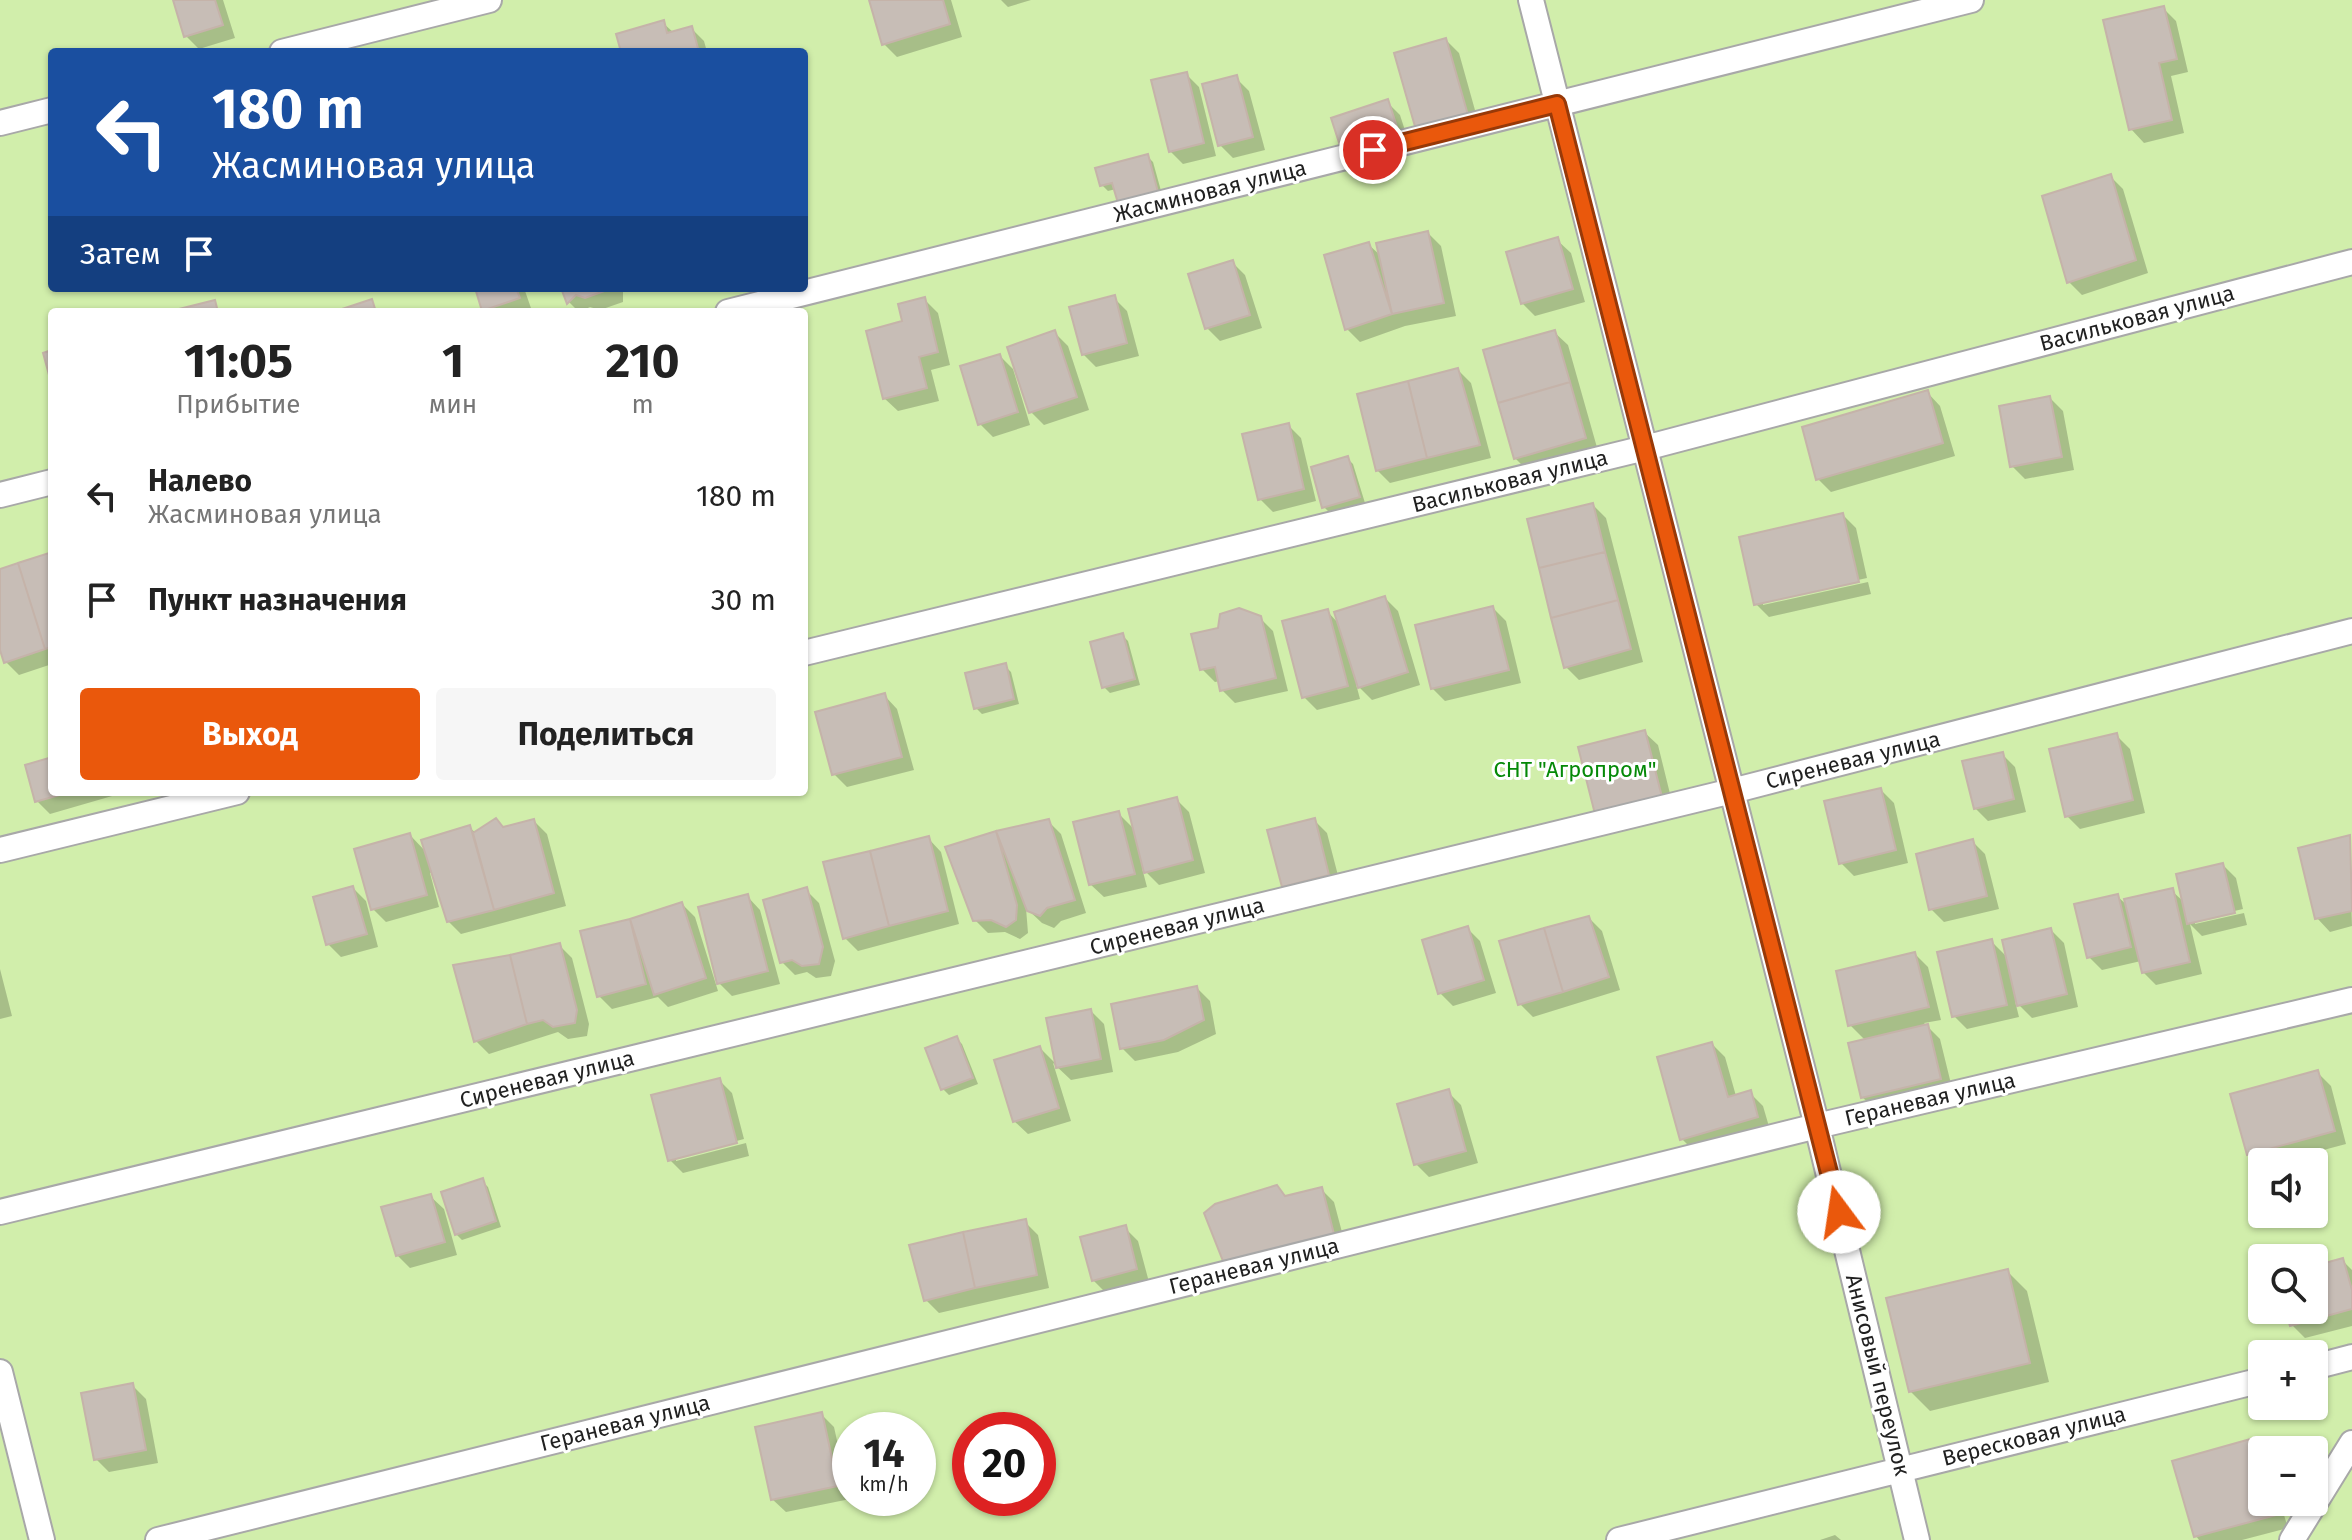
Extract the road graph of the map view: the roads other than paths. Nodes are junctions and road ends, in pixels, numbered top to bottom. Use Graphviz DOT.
graph roads {
  1 [pos="489,0"];
  2 [pos="1531,0"];
  3 [pos="1971,0"];
  4 [pos="298,48"];
  5 [pos="1557,104"];
  6 [pos="48,111"];
  7 [pos="0,123"];
  8 [pos="2352,262"];
  9 [pos="808,292"];
  10 [pos="808,292"];
  11 [pos="744,308"];
  12 [pos="1645,448"];
  13 [pos="48,483"];
  14 [pos="0,495"];
  15 [pos="2352,631"];
  16 [pos="808,652"];
  17 [pos="1732,791"];
  18 [pos="221,796"];
  19 [pos="0,850"];
  20 [pos="2352,1000"];
  21 [pos="1817,1126"];
  22 [pos="0,1212"];
  23 [pos="2352,1357"];
  24 [pos="2328,1363"];
  25 [pos="0,1372"];
  26 [pos="2248,1383"];
  27 [pos="2352,1443"];
  28 [pos="1902,1469"];
  29 [pos="42,1540"];
  30 [pos="158,1540"];
  31 [pos="1619,1540"];
  32 [pos="1917,1540"];
  33 [pos="2292,1540"];
  1 -- 4 [label="lane"];
  2 -- 5 [label="lane, Анисовый переулок"];
  3 -- 5 [label="lane, Жасминовая улица"];
  5 -- 10 [label="lane, Жасминовая улица"];
  5 -- 12 [label="lane, Анисовый переулок"];
  6 -- 7 [label="lane"];
  8 -- 12 [label="lane, Васильковая улица"];
  9 -- 11 [label="lane, Жасминовая улица"];
  12 -- 16 [label="lane, Васильковая улица"];
  12 -- 17 [label="lane, Анисовый переулок"];
  13 -- 14 [label="lane"];
  15 -- 17 [label="lane, Сиреневая улица"];
  17 -- 21 [label="lane, Анисовый переулок"];
  17 -- 22 [label="lane, Сиреневая улица"];
  18 -- 19 [label="lane"];
  20 -- 21 [label="lane, Гераневая улица"];
  21 -- 28 [label="lane, Анисовый переулок"];
  21 -- 30 [label="lane, Гераневая улица"];
  23 -- 24 [label="lane"];
  25 -- 29 [label="lane"];
  26 -- 28 [label="lane, Вересковая улица"];
  27 -- 33 [label="lane"];
  28 -- 31 [label="lane, Вересковая улица"];
  28 -- 32 [label="lane, Анисовый переулок"];
}
